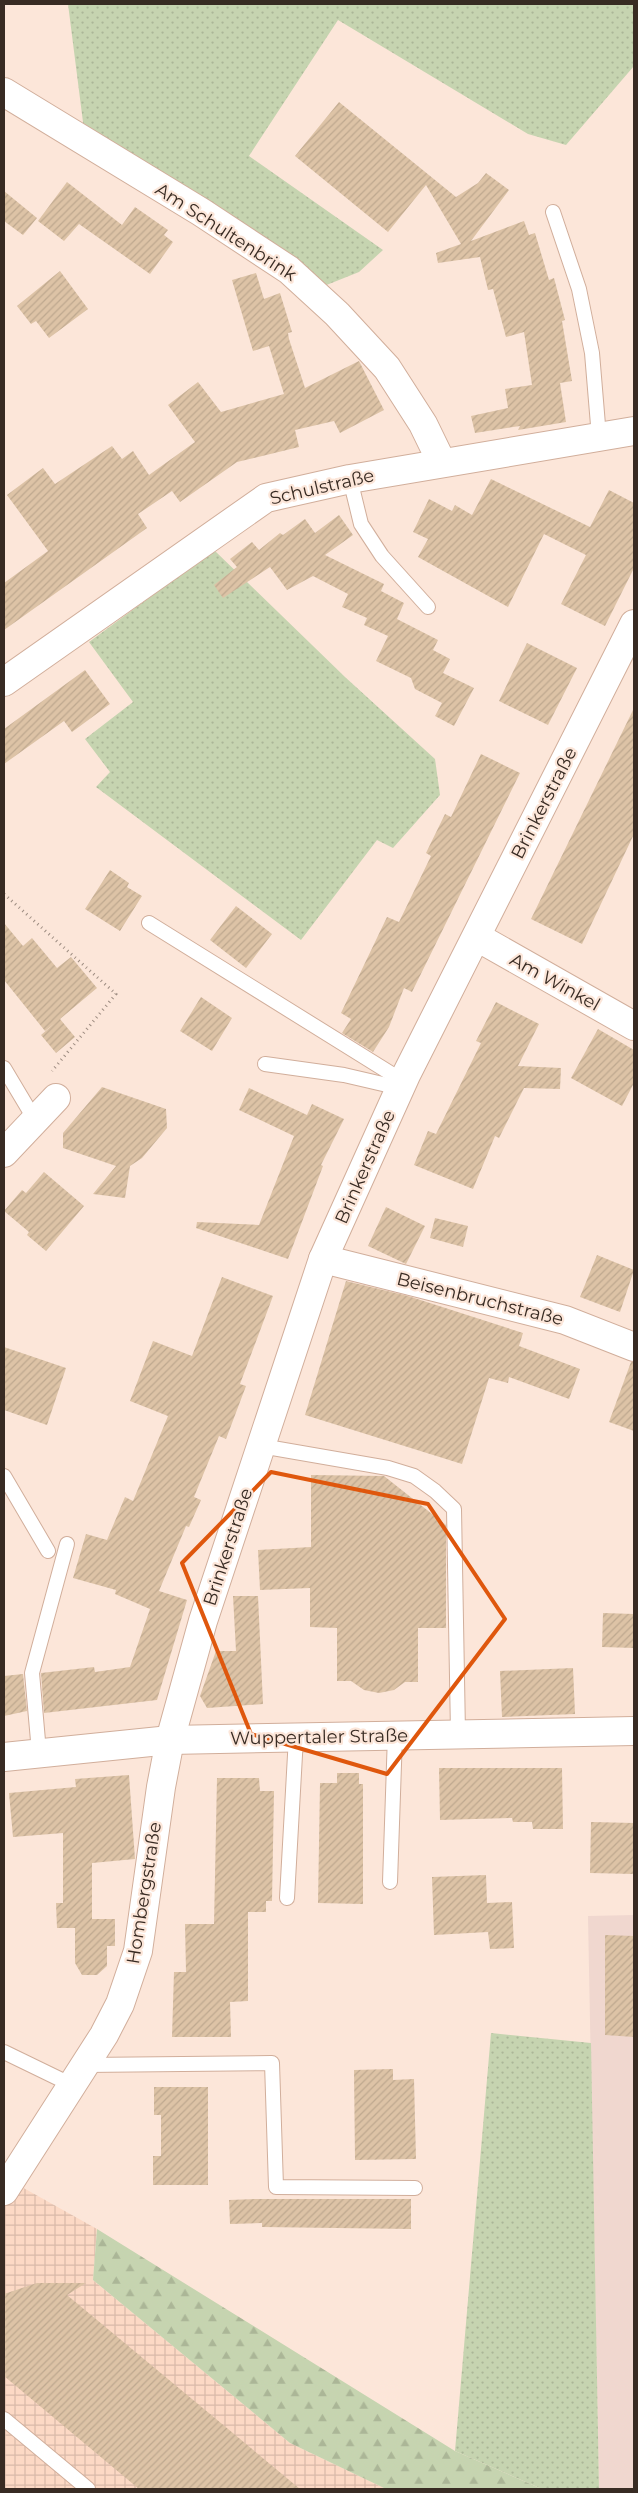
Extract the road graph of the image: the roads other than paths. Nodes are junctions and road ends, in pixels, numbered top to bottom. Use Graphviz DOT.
graph roads {
  1 [pos="4,92"];
  2 [pos="553,212"];
  3 [pos="634,431"];
  4 [pos="599,437"];
  5 [pos="442,463"];
  6 [pos="350,479"];
  7 [pos="428,606"];
  8 [pos="634,624"];
  9 [pos="4,682"];
  10 [pos="149,923"];
  11 [pos="477,937"];
  12 [pos="634,1026"];
  13 [pos="265,1064"];
  14 [pos="4,1068"];
  15 [pos="402,1084"];
  16 [pos="44,1111"];
  17 [pos="4,1153"];
  18 [pos="323,1259"];
  19 [pos="634,1347"];
  20 [pos="261,1446"];
  21 [pos="4,1476"];
  22 [pos="67,1544"];
  23 [pos="48,1551"];
  24 [pos="634,1731"];
  25 [pos="458,1733"];
  26 [pos="395,1735"];
  27 [pos="296,1737"];
  28 [pos="170,1740"];
  29 [pos="39,1752"];
  30 [pos="4,1757"];
  31 [pos="390,1882"];
  32 [pos="288,1898"];
  33 [pos="4,2052"];
  34 [pos="79,2075"];
  35 [pos="415,2188"];
  36 [pos="4,2191"];
  37 [pos="4,2419"];
  38 [pos="88,2489"];
  1 -- 5 [label="street, Am Schultenbrink"];
  2 -- 4 [label="lane"];
  3 -- 4 [label="street, Schulstraße"];
  4 -- 5 [label="street, Schulstraße"];
  5 -- 6 [label="street, Schulstraße"];
  6 -- 7 [label="lane"];
  6 -- 9 [label="street, Schulstraße"];
  8 -- 11 [label="street, Brinkerstraße"];
  10 -- 15 [label="lane"];
  11 -- 12 [label="street, Am Winkel"];
  11 -- 15 [label="street, Brinkerstraße"];
  13 -- 15 [label="lane"];
  14 -- 16 [label="lane"];
  15 -- 18 [label="street, Brinkerstraße"];
  16 -- 17 [label="street"];
  18 -- 19 [label="street, Beisenbruchstraße"];
  18 -- 20 [label="street, Brinkerstraße"];
  20 -- 25 [label="lane"];
  20 -- 28 [label="street, Brinkerstraße"];
  21 -- 23 [label="lane"];
  22 -- 29 [label="lane"];
  24 -- 25 [label="street, Wuppertaler Straße"];
  25 -- 26 [label="street, Wuppertaler Straße"];
  26 -- 27 [label="street, Wuppertaler Straße"];
  26 -- 31 [label="lane"];
  27 -- 28 [label="street, Wuppertaler Straße"];
  27 -- 32 [label="lane"];
  28 -- 29 [label="street, Wuppertaler Straße"];
  28 -- 34 [label="street, Hombergstraße"];
  29 -- 30 [label="street, Wuppertaler Straße"];
  33 -- 34 [label="lane"];
  34 -- 35 [label="lane"];
  34 -- 36 [label="street, Hombergstraße"];
  37 -- 38 [label="lane"];
}
